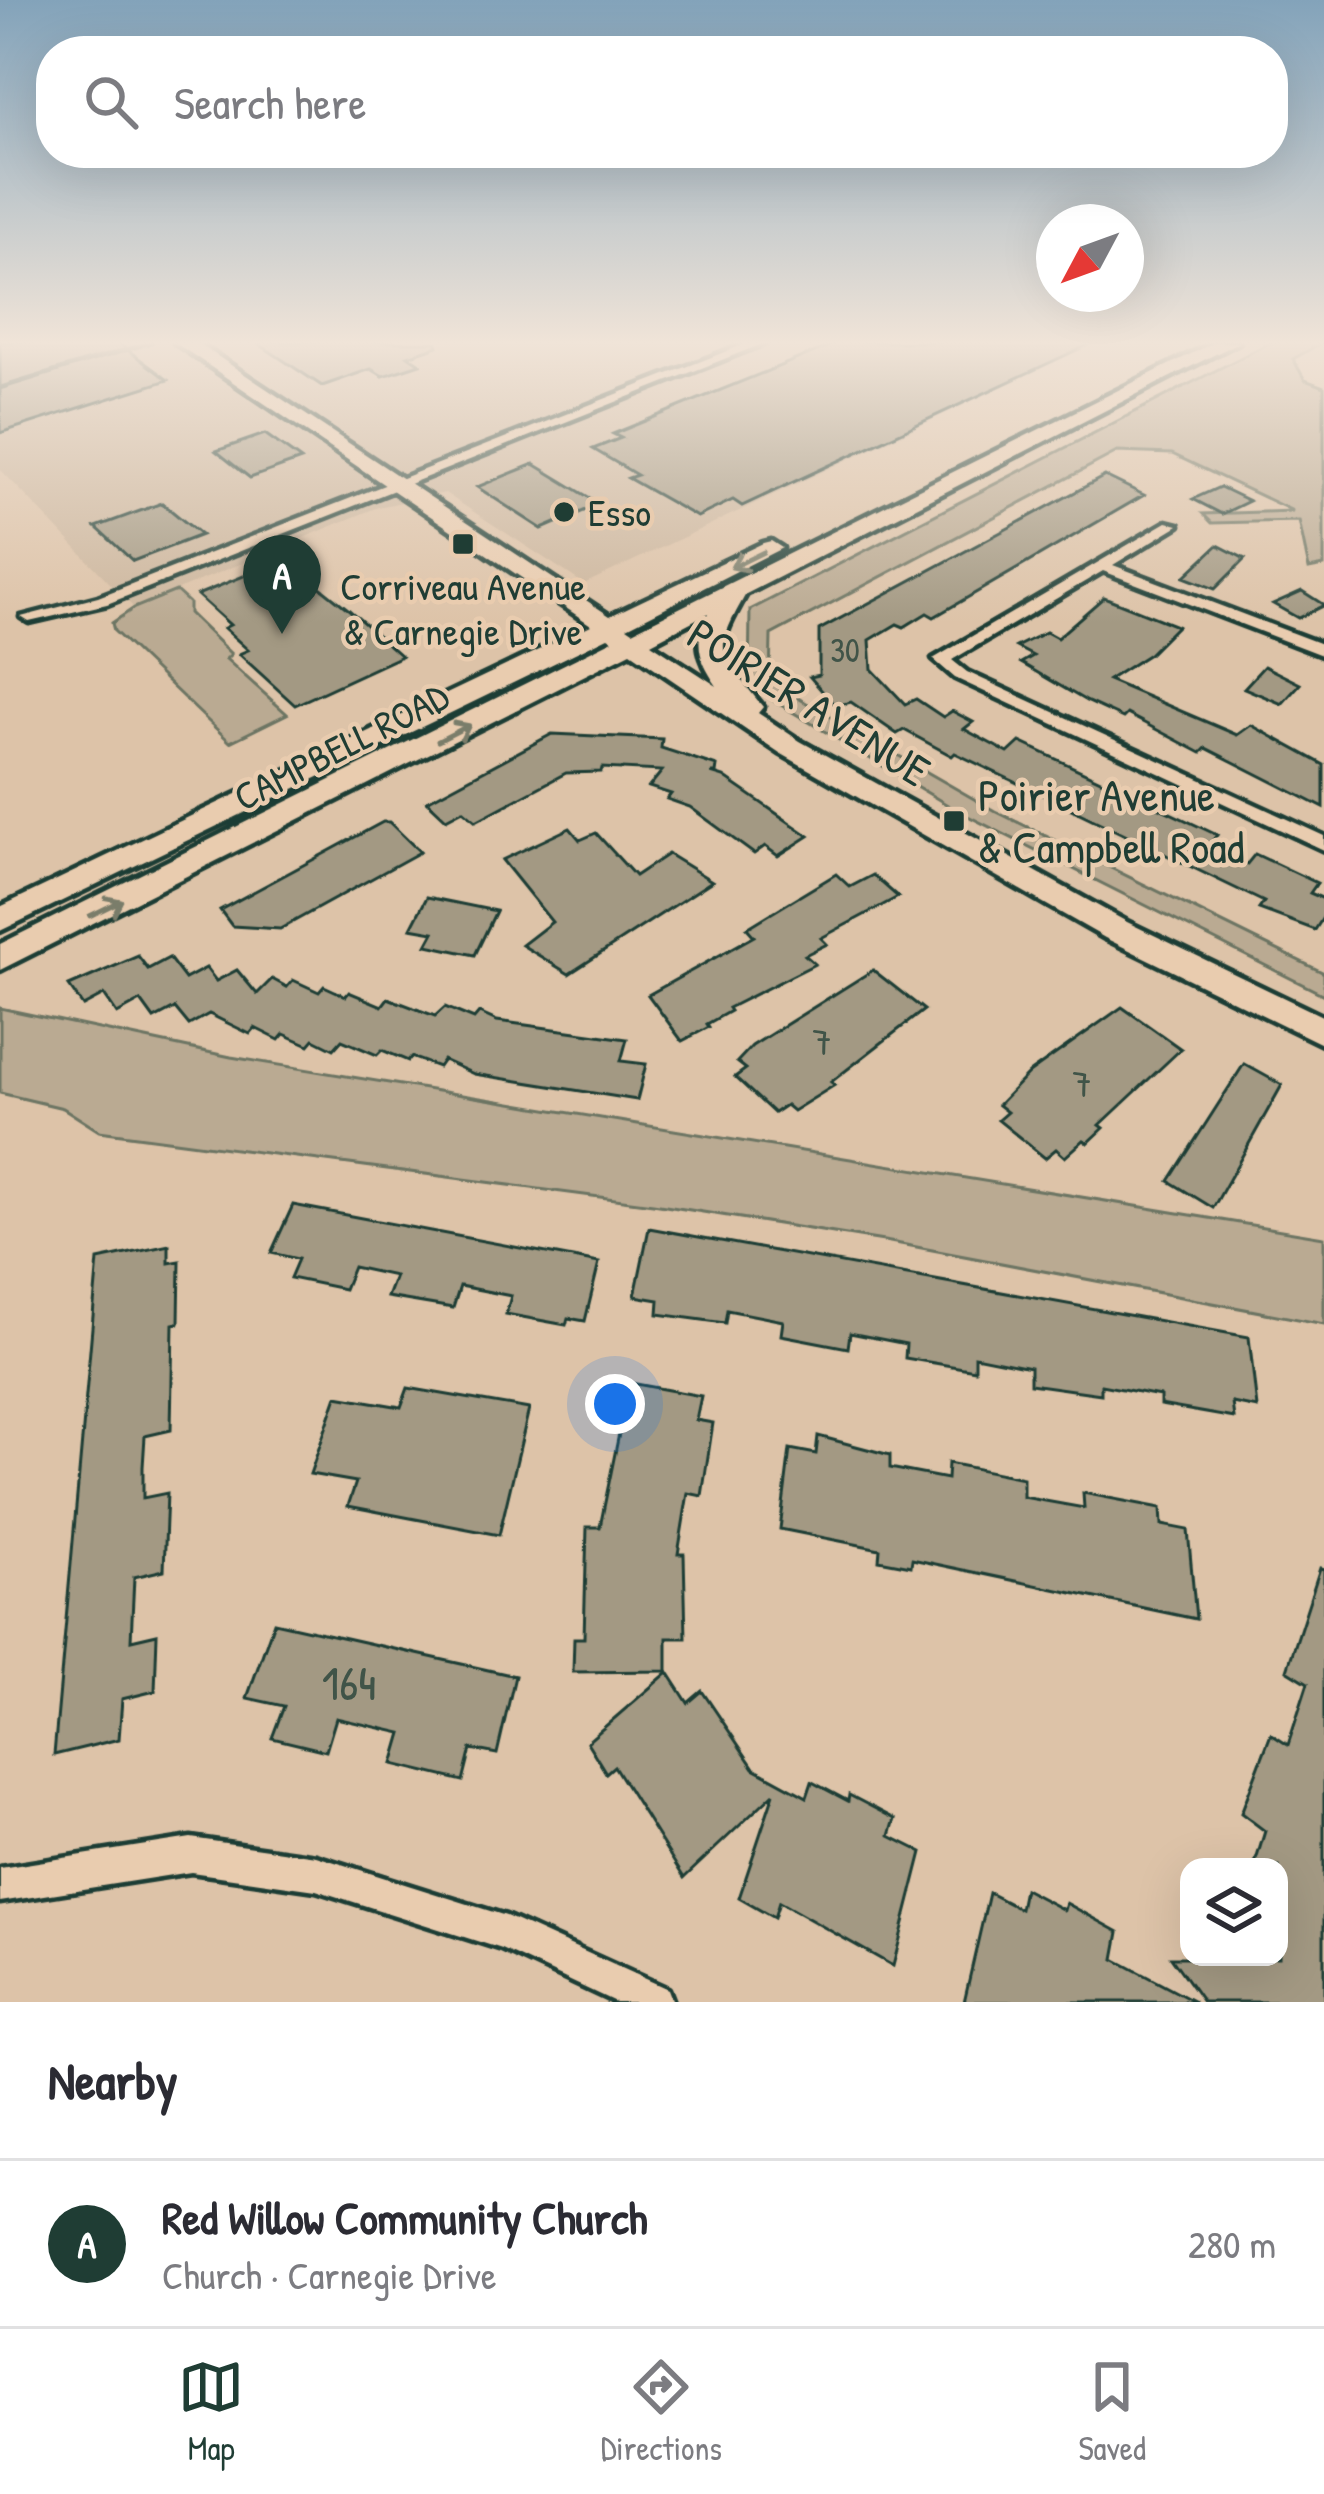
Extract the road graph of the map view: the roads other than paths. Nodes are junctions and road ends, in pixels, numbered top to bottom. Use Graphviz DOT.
graph roads {
  1 [pos="325,435"];
  2 [pos="523,435"];
  3 [pos="1010,435"];
  4 [pos="1044,435"];
  5 [pos="399,484"];
  6 [pos="1172,525"];
  7 [pos="1100,565"];
  8 [pos="761,578"];
  9 [pos="29,617"];
  10 [pos="620,636"];
  11 [pos="1324,651"];
  12 [pos="790,747"];
  13 [pos="1324,844"];
  14 [pos="0,920"];
  15 [pos="0,958"];
  16 [pos="1324,1032"];
  17 [pos="0,1885"];
  18 [pos="655,2002"];
  1 -- 5 [label="main road, POIRIER AVENUE"];
  2 -- 5 [label="street"];
  3 -- 10 [label="main road, CAMPBELL ROAD, one-way"];
  4 -- 8 [label="main road, CAMPBELL ROAD"];
  5 -- 9 [label="street"];
  5 -- 10 [label="main road, POIRIER AVENUE"];
  6 -- 7 [label="street"];
  7 -- 11 [label="street"];
  7 -- 13 [label="street"];
  8 -- 10 [label="main road, CAMPBELL ROAD"];
  8 -- 12 [label="main road"];
  10 -- 12 [label="main road, POIRIER AVENUE"];
  10 -- 14 [label="main road, CAMPBELL ROAD"];
  15 -- 10 [label="main road, CAMPBELL ROAD, one-way"];
  12 -- 16 [label="main road, POIRIER AVENUE"];
  17 -- 18 [label="street"];
}
